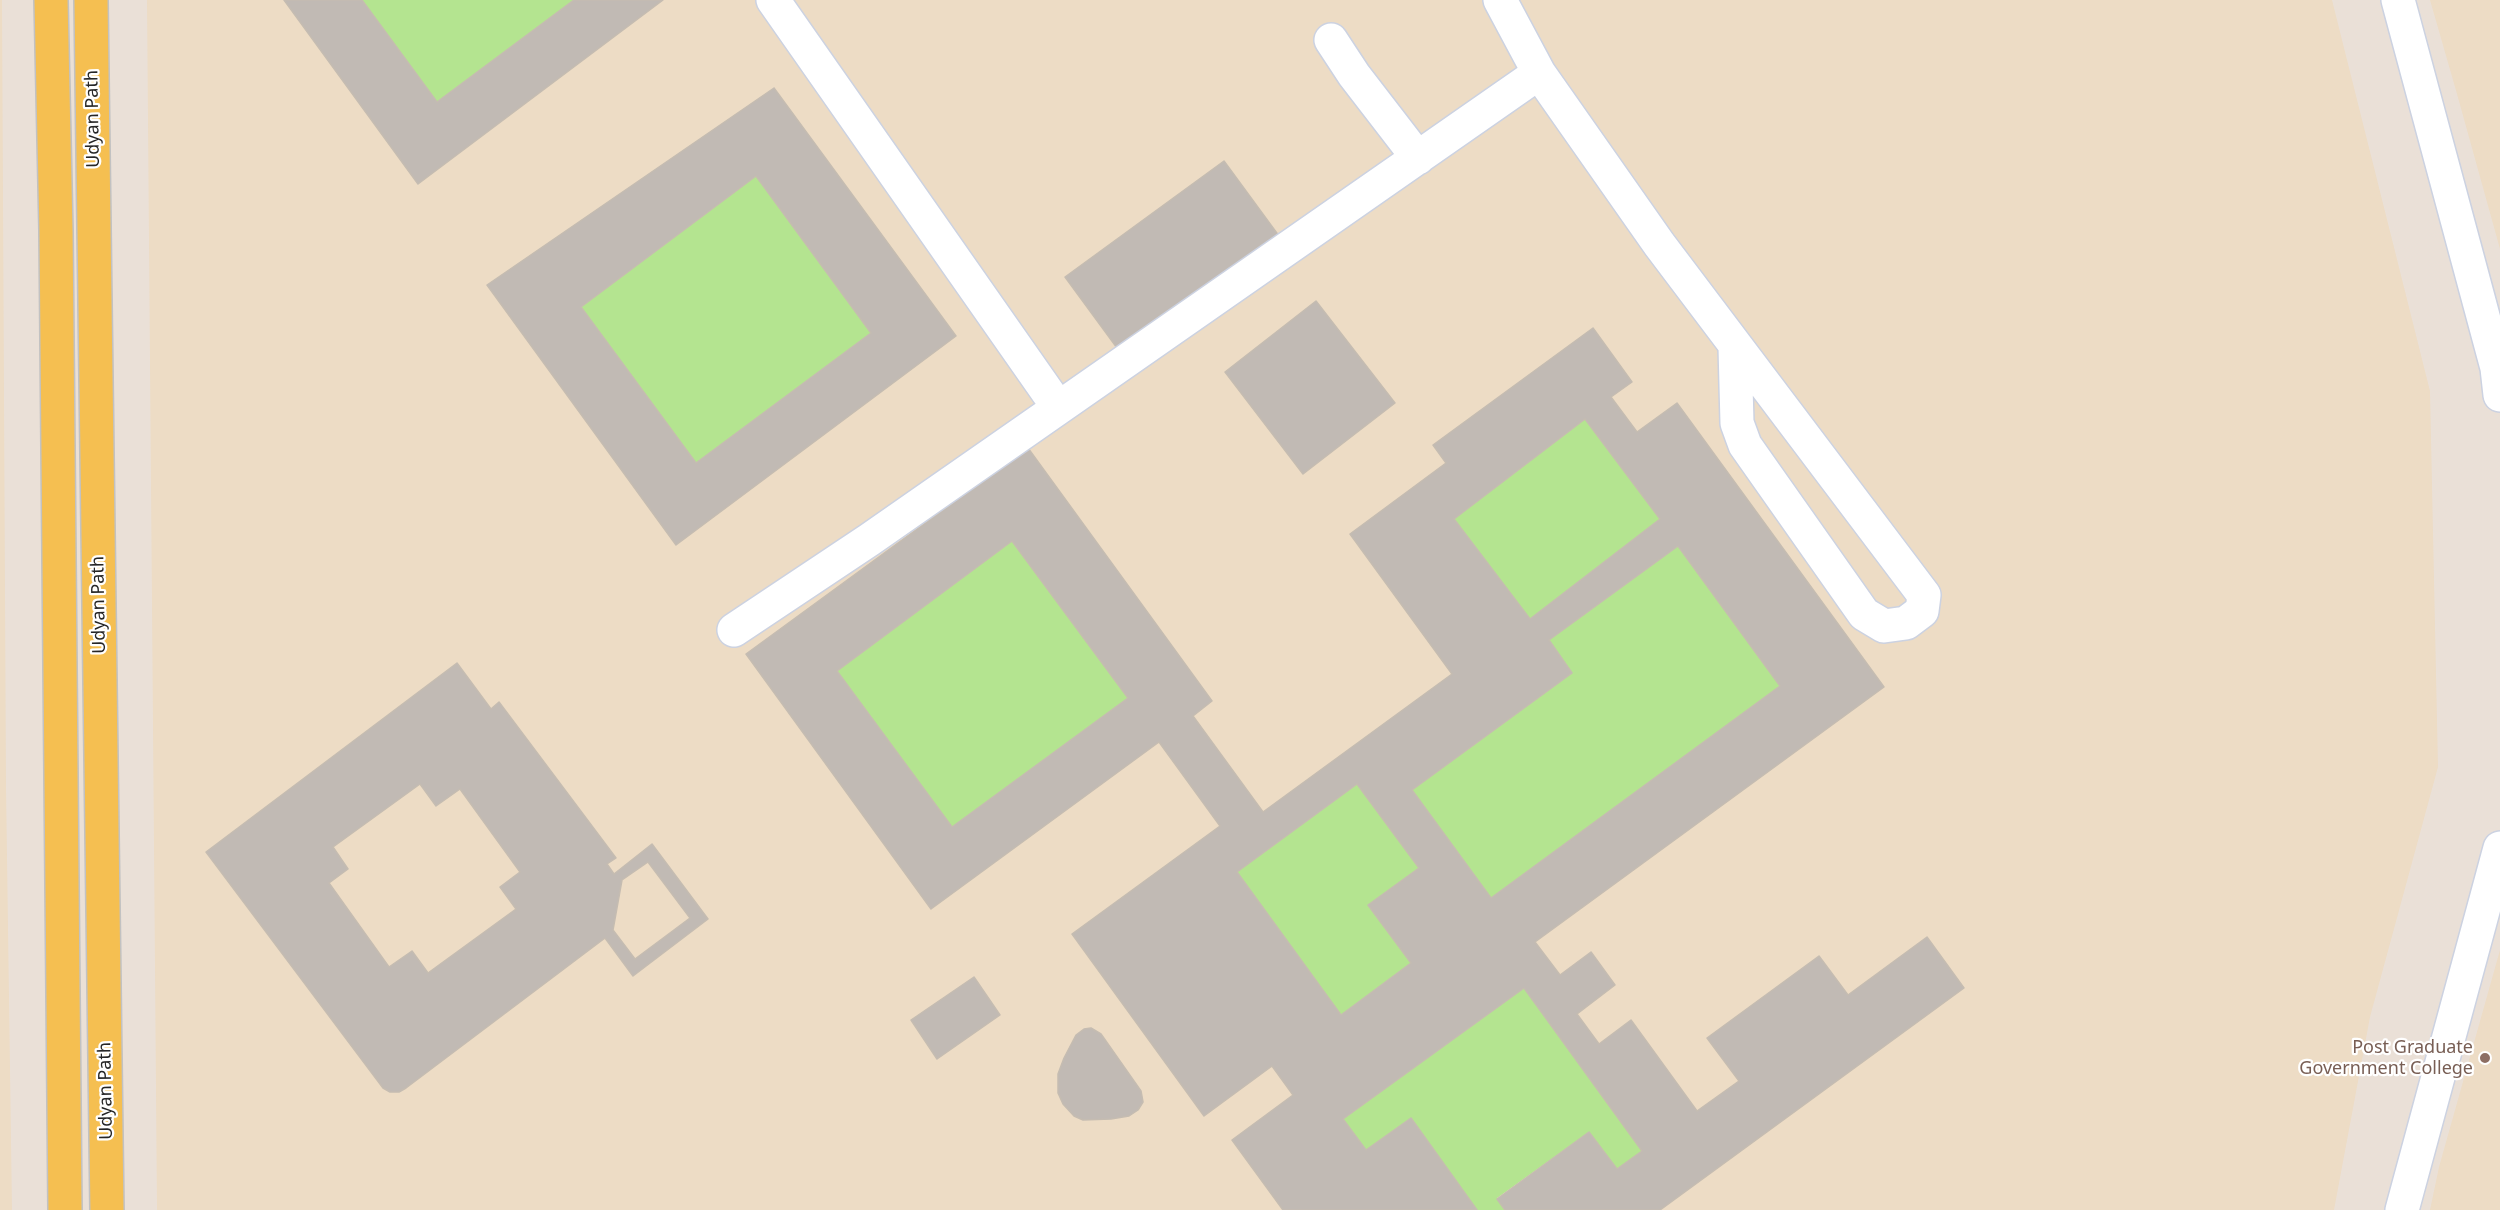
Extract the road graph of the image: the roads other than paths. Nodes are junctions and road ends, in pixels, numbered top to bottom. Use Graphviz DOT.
graph roads {
  1 [pos="51,0"];
  2 [pos="91,0"];
  3 [pos="773,0"];
  4 [pos="1500,0"];
  5 [pos="2398,0"];
  6 [pos="1331,40"];
  7 [pos="1539,73"];
  8 [pos="1418,158"];
  9 [pos="1735,346"];
  10 [pos="2500,394"];
  11 [pos="1058,407"];
  12 [pos="734,630"];
  13 [pos="2500,848"];
  14 [pos="65,1210"];
  15 [pos="107,1210"];
  16 [pos="2402,1210"];
  1 -- 14 [label="main road"];
  2 -- 15 [label="main road, Udyan Path"];
  3 -- 11 [label="street"];
  4 -- 7 [label="street"];
  5 -- 10 [label="street"];
  6 -- 8 [label="street"];
  7 -- 8 [label="street"];
  7 -- 9 [label="street"];
  8 -- 11 [label="street"];
  9 -- 9 [label="street"];
  11 -- 12 [label="street"];
  13 -- 16 [label="street"];
}
